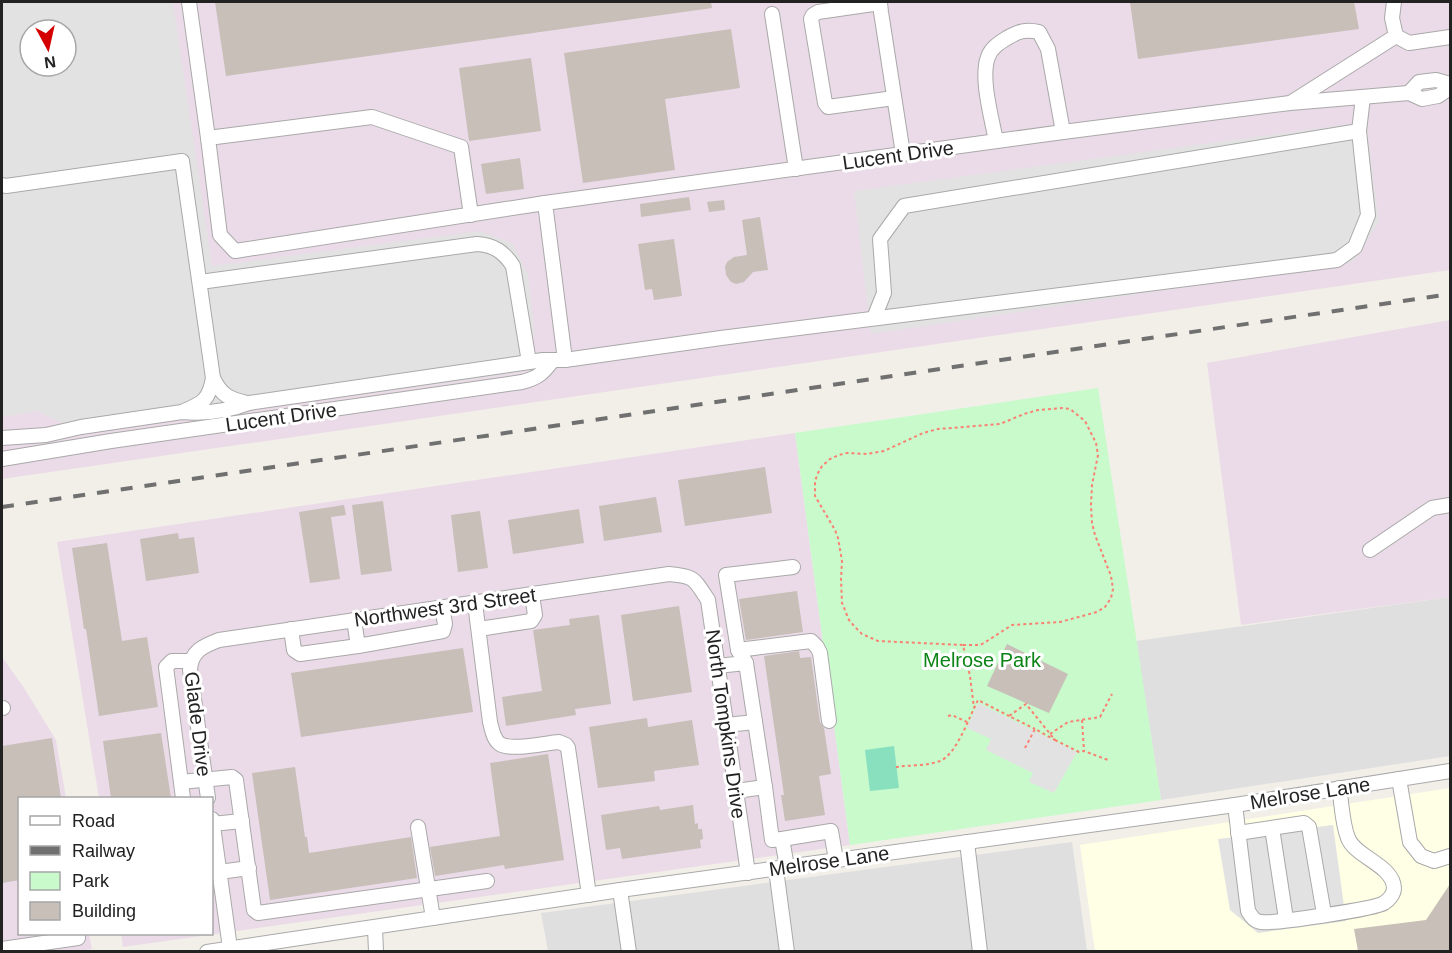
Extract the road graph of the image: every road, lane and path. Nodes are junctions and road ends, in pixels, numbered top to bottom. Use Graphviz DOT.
graph roads {
  1 [pos="189,2"];
  2 [pos="1394,2"];
  3 [pos="772,14"];
  4 [pos="1396,36"];
  5 [pos="1450,37"];
  6 [pos="1450,86"];
  7 [pos="894,98"];
  8 [pos="1363,98"];
  9 [pos="1290,104"];
  10 [pos="1359,131"];
  11 [pos="1063,132"];
  12 [pos="208,138"];
  13 [pos="996,141"];
  14 [pos="903,154"];
  15 [pos="796,169"];
  16 [pos="3,186"];
  17 [pos="545,203"];
  18 [pos="471,215"];
  19 [pos="200,282"];
  20 [pos="874,318"];
  21 [pos="559,360"];
  22 [pos="529,363"];
  23 [pos="213,378"];
  24 [pos="249,403"];
  25 [pos="182,412"];
  26 [pos="2,438"];
  27 [pos="2,459"];
  28 [pos="1450,505"];
  29 [pos="1370,550"];
  30 [pos="794,567"];
  31 [pos="695,580"];
  32 [pos="532,595"];
  33 [pos="730,597"];
  34 [pos="509,598"];
  35 [pos="708,600"];
  36 [pos="475,603"];
  37 [pos="442,607"];
  38 [pos="354,620"];
  39 [pos="514,624"];
  40 [pos="291,629"];
  41 [pos="478,629"];
  42 [pos="735,631"];
  43 [pos="713,634"];
  44 [pos="963,645"];
  45 [pos="358,646"];
  46 [pos="738,650"];
  47 [pos="194,657"];
  48 [pos="746,663"];
  49 [pos="717,666"];
  50 [pos="193,693"];
  51 [pos="1112,694"];
  52 [pos="169,696"];
  53 [pos="974,708"];
  54 [pos="948,716"];
  55 [pos="1009,716"];
  56 [pos="1082,720"];
  57 [pos="829,721"];
  58 [pos="755,722"];
  59 [pos="967,722"];
  60 [pos="726,725"];
  61 [pos="1035,729"];
  62 [pos="1050,734"];
  63 [pos="1055,740"];
  64 [pos="200,744"];
  65 [pos="176,747"];
  66 [pos="1025,747"];
  67 [pos="1084,752"];
  68 [pos="1108,760"];
  69 [pos="896,767"];
  70 [pos="1450,771"];
  71 [pos="1399,779"];
  72 [pos="205,780"];
  73 [pos="181,782"];
  74 [pos="765,787"];
  75 [pos="1339,788"];
  76 [pos="736,791"];
  77 [pos="183,797"];
  78 [pos="208,797"];
  79 [pos="1235,805"];
  80 [pos="242,820"];
  81 [pos="213,827"];
  82 [pos="418,827"];
  83 [pos="1272,828"];
  84 [pos="1238,832"];
  85 [pos="782,839"];
  86 [pos="213,842"];
  87 [pos="967,842"];
  88 [pos="1450,856"];
  89 [pos="836,860"];
  90 [pos="249,868"];
  91 [pos="781,868"];
  92 [pos="215,872"];
  93 [pos="748,873"];
  94 [pos="487,881"];
  95 [pos="428,889"];
  96 [pos="620,890"];
  97 [pos="589,895"];
  98 [pos="1324,914"];
  99 [pos="433,918"];
  100 [pos="1286,919"];
  101 [pos="375,928"];
  102 [pos="78,938"];
  103 [pos="230,948"];
  104 [pos="2,949"];
  105 [pos="207,951"];
  106 [pos="376,951"];
  107 [pos="629,951"];
  108 [pos="787,951"];
  109 [pos="980,951"];
  1 -- 12 [label="street"];
  2 -- 4 [label="street"];
  3 -- 15 [label="street"];
  4 -- 5 [label="street"];
  4 -- 9 [label="street"];
  6 -- 8 [label="street, Lucent Drive"];
  7 -- 7 [label="street"];
  7 -- 14 [label="street"];
  8 -- 9 [label="street, Lucent Drive"];
  8 -- 10 [label="street"];
  9 -- 11 [label="street, Lucent Drive"];
  10 -- 20 [label="street"];
  10 -- 20 [label="street"];
  11 -- 13 [label="street, Lucent Drive"];
  11 -- 13 [label="street"];
  12 -- 18 [label="street"];
  12 -- 18 [label="street, Lucent Drive"];
  13 -- 14 [label="street, Lucent Drive"];
  14 -- 15 [label="street, Lucent Drive"];
  15 -- 17 [label="street, Lucent Drive"];
  16 -- 19 [label="street"];
  17 -- 18 [label="street, Lucent Drive"];
  17 -- 21 [label="street"];
  19 -- 22 [label="street"];
  19 -- 23 [label="street"];
  20 -- 21 [label="street"];
  21 -- 22 [label="street"];
  21 -- 27 [label="street, Lucent Drive"];
  22 -- 24 [label="street"];
  23 -- 24 [label="street"];
  23 -- 25 [label="street"];
  24 -- 25 [label="street"];
  25 -- 26 [label="street"];
  28 -- 29 [label="street"];
  30 -- 33 [label="street"];
  31 -- 32 [label="street, Northwest 3rd Street"];
  31 -- 35 [label="street, North Tompkins Drive"];
  32 -- 34 [label="street, Northwest 3rd Street"];
  32 -- 39 [label="street"];
  33 -- 35 [label="street"];
  33 -- 42 [label="street"];
  34 -- 36 [label="street, Northwest 3rd Street"];
  34 -- 39 [label="street"];
  35 -- 43 [label="street, North Tompkins Drive"];
  36 -- 37 [label="street, Northwest 3rd Street"];
  36 -- 41 [label="street"];
  37 -- 38 [label="street, Northwest 3rd Street"];
  37 -- 45 [label="street"];
  38 -- 40 [label="street, Northwest 3rd Street"];
  38 -- 45 [label="street"];
  39 -- 41 [label="street"];
  40 -- 45 [label="street"];
  40 -- 47 [label="street, Northwest 3rd Street"];
  41 -- 97 [label="street"];
  42 -- 43 [label="street"];
  42 -- 46 [label="street"];
  43 -- 49 [label="street, North Tompkins Drive"];
  44 -- 44 [label="path"];
  44 -- 53 [label="path"];
  46 -- 48 [label="street"];
  46 -- 57 [label="street"];
  47 -- 50 [label="street, Glade Drive"];
  47 -- 52 [label="street, Northwest 3rd Street"];
  48 -- 49 [label="street"];
  48 -- 58 [label="street"];
  49 -- 60 [label="street, North Tompkins Drive"];
  50 -- 52 [label="street"];
  50 -- 64 [label="street, Glade Drive"];
  51 -- 56 [label="path"];
  52 -- 65 [label="street"];
  53 -- 55 [label="path"];
  53 -- 59 [label="path"];
  54 -- 59 [label="path"];
  55 -- 61 [label="path"];
  55 -- 62 [label="path"];
  56 -- 62 [label="path"];
  56 -- 67 [label="path"];
  58 -- 60 [label="street"];
  58 -- 74 [label="street"];
  59 -- 69 [label="path"];
  60 -- 76 [label="street, North Tompkins Drive"];
  61 -- 63 [label="path"];
  61 -- 66 [label="path"];
  62 -- 63 [label="path"];
  63 -- 67 [label="path"];
  64 -- 65 [label="street"];
  64 -- 72 [label="street, Glade Drive"];
  65 -- 73 [label="street"];
  67 -- 68 [label="path"];
  70 -- 71 [label="street, Melrose Lane"];
  71 -- 75 [label="street, Melrose Lane"];
  71 -- 88 [label="street"];
  72 -- 73 [label="street"];
  72 -- 78 [label="street, Glade Drive"];
  72 -- 80 [label="street"];
  73 -- 77 [label="street"];
  74 -- 76 [label="street"];
  74 -- 85 [label="street"];
  75 -- 79 [label="street, Melrose Lane"];
  75 -- 98 [label="street"];
  76 -- 93 [label="street, North Tompkins Drive"];
  79 -- 84 [label="street"];
  79 -- 87 [label="street, Melrose Lane"];
  80 -- 81 [label="street"];
  80 -- 90 [label="street"];
  82 -- 95 [label="street"];
  83 -- 84 [label="street"];
  83 -- 98 [label="street"];
  83 -- 100 [label="street"];
  84 -- 100 [label="street"];
  85 -- 89 [label="street"];
  85 -- 91 [label="street"];
  86 -- 92 [label="street"];
  87 -- 89 [label="street, Melrose Lane"];
  87 -- 109 [label="street"];
  89 -- 91 [label="street, Melrose Lane"];
  90 -- 92 [label="street"];
  90 -- 95 [label="street"];
  91 -- 93 [label="street, Melrose Lane"];
  91 -- 108 [label="street"];
  92 -- 103 [label="street"];
  93 -- 96 [label="street, Melrose Lane"];
  94 -- 95 [label="street"];
  95 -- 99 [label="street"];
  96 -- 97 [label="street, Melrose Lane"];
  96 -- 107 [label="street"];
  97 -- 99 [label="street, Melrose Lane"];
  98 -- 100 [label="street"];
  99 -- 101 [label="street, Melrose Lane"];
  101 -- 103 [label="street, Melrose Lane"];
  101 -- 106 [label="street"];
  102 -- 104 [label="street"];
  103 -- 105 [label="street, Melrose Lane"];
}
